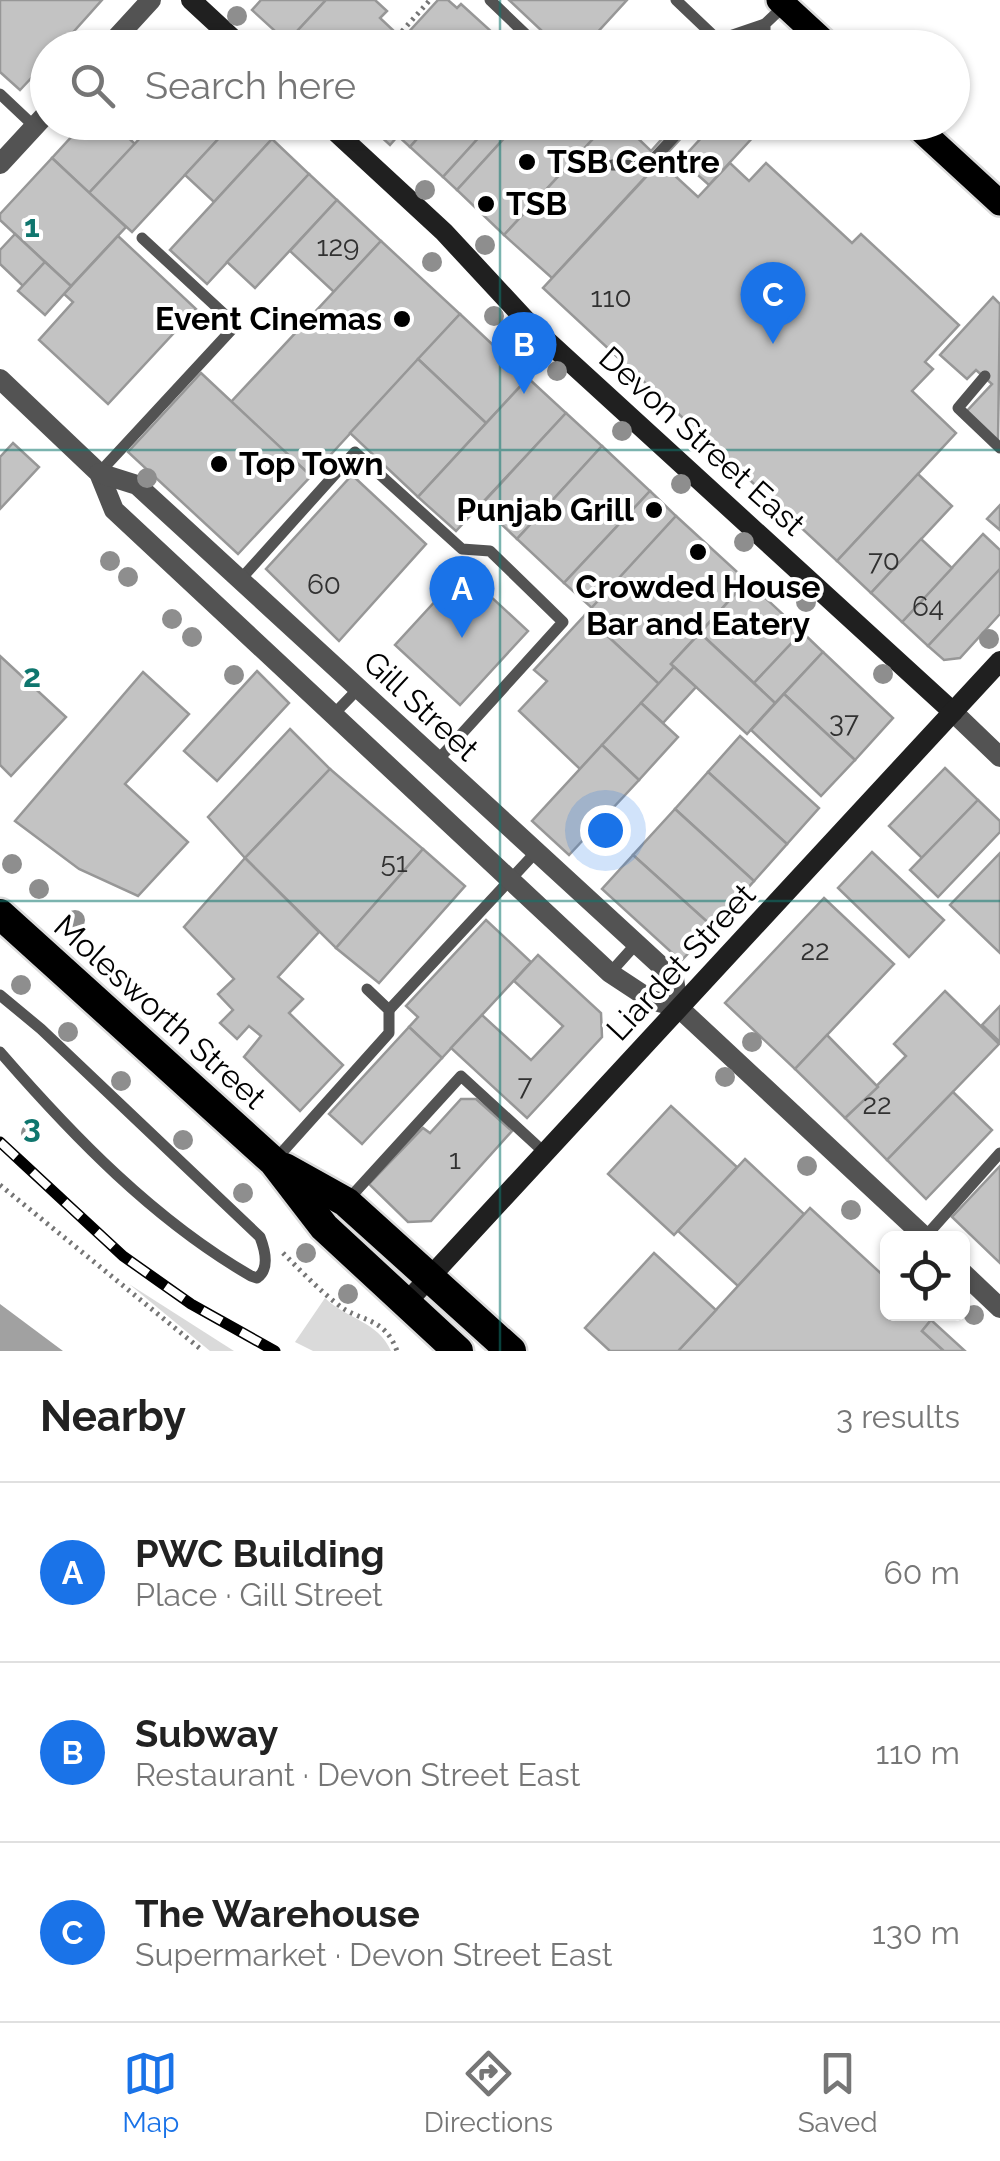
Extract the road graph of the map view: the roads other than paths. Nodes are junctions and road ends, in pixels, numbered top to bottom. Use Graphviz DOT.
graph roads {
  1 [pos="151,0"];
  2 [pos="191,0"];
  3 [pos="490,0"];
  4 [pos="676,0"];
  5 [pos="782,2"];
  6 [pos="765,24"];
  7 [pos="124,30"];
  8 [pos="224,30"];
  9 [pos="521,30"];
  10 [pos="708,30"];
  11 [pos="747,30"];
  12 [pos="765,30"];
  13 [pos="812,30"];
  14 [pos="0,94"];
  15 [pos="30,113"];
  16 [pos="30,132"];
  17 [pos="344,140"];
  18 [pos="671,140"];
  19 [pos="931,140"];
  20 [pos="0,164"];
  21 [pos="612,165"];
  22 [pos="1000,204"];
  23 [pos="142,238"];
  24 [pos="0,379"];
  25 [pos="982,380"];
  26 [pos="1000,448"];
  27 [pos="98,472"];
  28 [pos="240,580"];
  29 [pos="1000,661"];
  30 [pos="358,688"];
  31 [pos="953,712"];
  32 [pos="333,715"];
  33 [pos="1000,757"];
  34 [pos="437,760"];
  35 [pos="536,852"];
  36 [pos="510,880"];
  37 [pos="3,924"];
  38 [pos="636,944"];
  39 [pos="610,973"];
  40 [pos="367,988"];
  41 [pos="0,995"];
  42 [pos="678,1007"];
  43 [pos="389,1010"];
  44 [pos="0,1052"];
  45 [pos="545,1153"];
  46 [pos="1000,1154"];
  47 [pos="274,1162"];
  48 [pos="346,1202"];
  49 [pos="918,1231"];
  50 [pos="931,1231"];
  51 [pos="430,1277"];
  52 [pos="970,1280"];
  53 [pos="406,1303"];
  54 [pos="1000,1308"];
  55 [pos="458,1351"];
  56 [pos="511,1351"];
  1 -- 7 [label="street"];
  2 -- 8 [label="street"];
  3 -- 9 [label="lane"];
  4 -- 10 [label="lane"];
  5 -- 6 [label="lane"];
  5 -- 13 [label="main road"];
  6 -- 11 [label="lane"];
  6 -- 12 [label="lane"];
  14 -- 15 [label="lane"];
  16 -- 20 [label="street"];
  17 -- 31 [label="street, Devon Street East"];
  18 -- 21 [label="lane"];
  19 -- 22 [label="main road"];
  23 -- 27 [label="lane"];
  24 -- 27 [label="street, Gill Street"];
  25 -- 26 [label="lane"];
  27 -- 28 [label="street, Gill Street"];
  27 -- 32 [label="street, Gill Street"];
  28 -- 30 [label="street, Gill Street"];
  28 -- 34 [label="lane"];
  29 -- 31 [label="street, Liardet Street"];
  30 -- 32 [label="lane"];
  30 -- 34 [label="street, Gill Street"];
  31 -- 33 [label="street, Devon Street East"];
  31 -- 42 [label="street, Liardet Street"];
  32 -- 36 [label="street, Gill Street"];
  34 -- 35 [label="street, Gill Street"];
  35 -- 36 [label="lane"];
  35 -- 38 [label="street, Gill Street"];
  36 -- 39 [label="street, Gill Street"];
  36 -- 43 [label="lane"];
  37 -- 47 [label="highway, Molesworth Street"];
  38 -- 39 [label="lane"];
  38 -- 42 [label="street, Gill Street"];
  39 -- 42 [label="street, Gill Street"];
  40 -- 43 [label="lane"];
  41 -- 44 [label="lane"];
  42 -- 45 [label="street, Liardet Street"];
  42 -- 49 [label="street, Gill Street"];
  43 -- 47 [label="lane"];
  45 -- 48 [label="lane"];
  45 -- 51 [label="street, Liardet Street"];
  46 -- 50 [label="lane"];
  47 -- 48 [label="highway, Molesworth Street"];
  47 -- 53 [label="highway, Molesworth Street"];
  48 -- 51 [label="highway, Molesworth Street"];
  51 -- 53 [label="street, Liardet Street"];
  51 -- 56 [label="highway, Molesworth Street"];
  52 -- 54 [label="street"];
  53 -- 55 [label="highway, Molesworth Street"];
}
